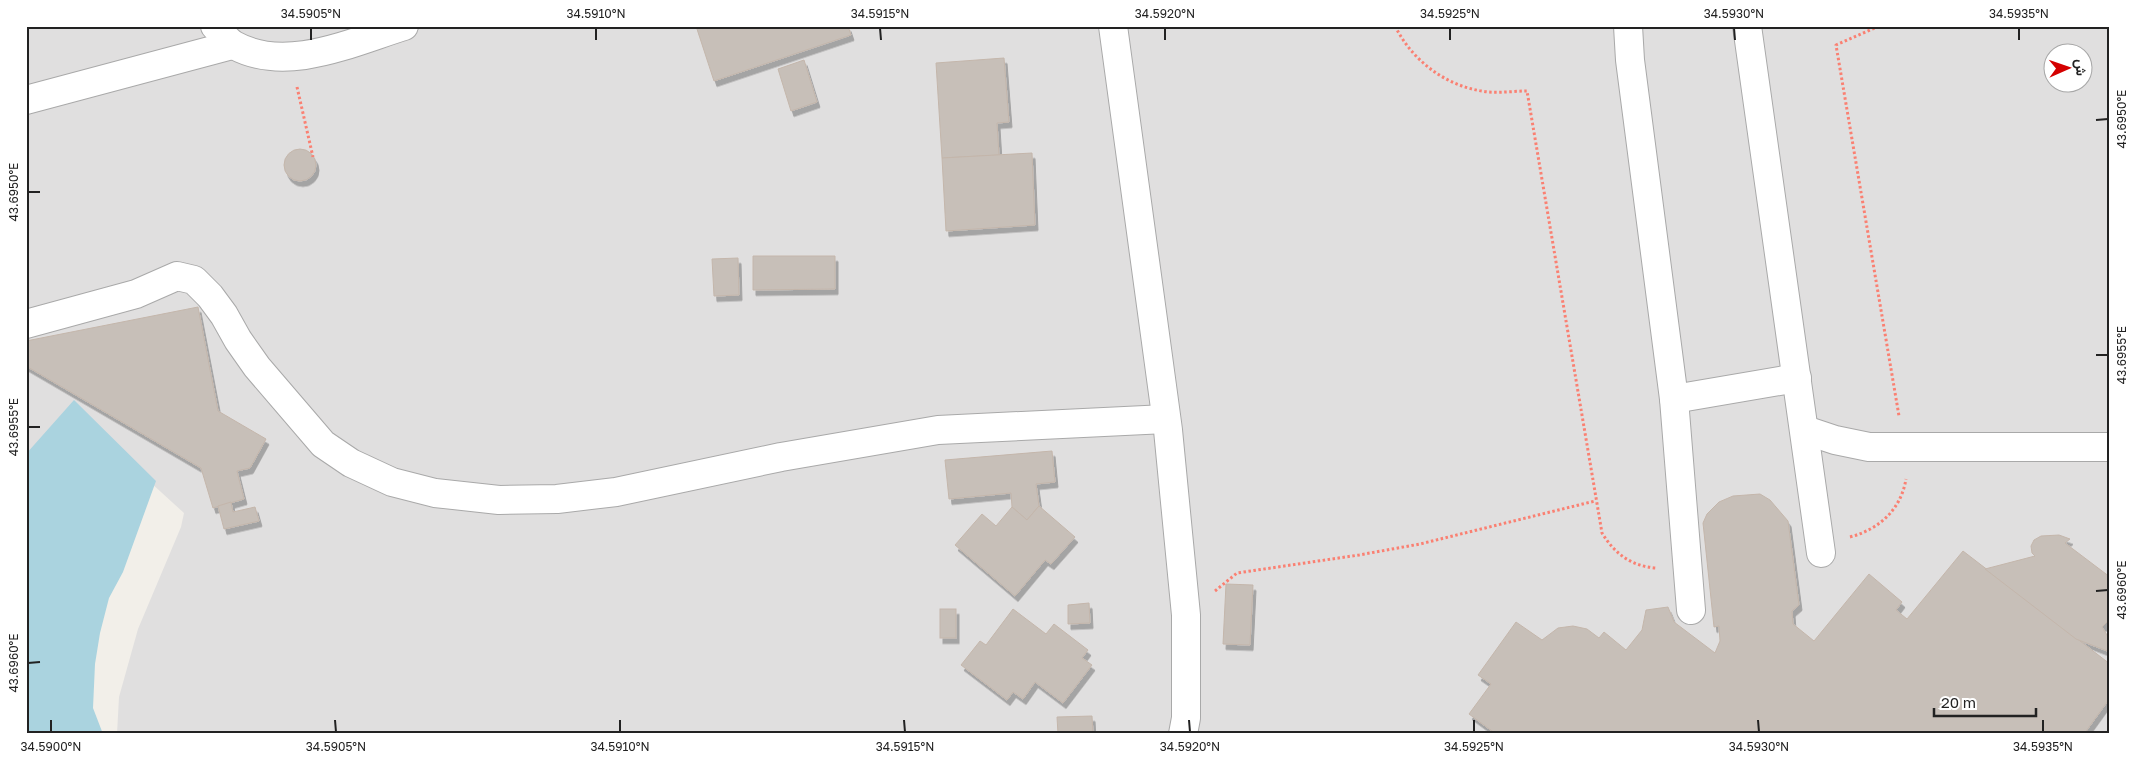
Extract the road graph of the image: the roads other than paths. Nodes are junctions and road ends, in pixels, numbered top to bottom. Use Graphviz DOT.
graph roads {
  1 [pos="404,26"];
  2 [pos="1113,26"];
  3 [pos="1628,26"];
  4 [pos="1747,26"];
  5 [pos="224,35"];
  6 [pos="26,100"];
  7 [pos="26,324"];
  8 [pos="1796,378"];
  9 [pos="1674,399"];
  10 [pos="1166,419"];
  11 [pos="1805,430"];
  12 [pos="2110,447"];
  13 [pos="1821,549"];
  14 [pos="1691,610"];
  15 [pos="1184,734"];
  1 -- 5 [label="street"];
  2 -- 10 [label="street"];
  3 -- 9 [label="street"];
  4 -- 8 [label="street"];
  5 -- 6 [label="street"];
  7 -- 10 [label="street"];
  8 -- 9 [label="street"];
  8 -- 11 [label="street"];
  9 -- 14 [label="street"];
  10 -- 15 [label="street"];
  11 -- 12 [label="street"];
  11 -- 13 [label="street"];
}
